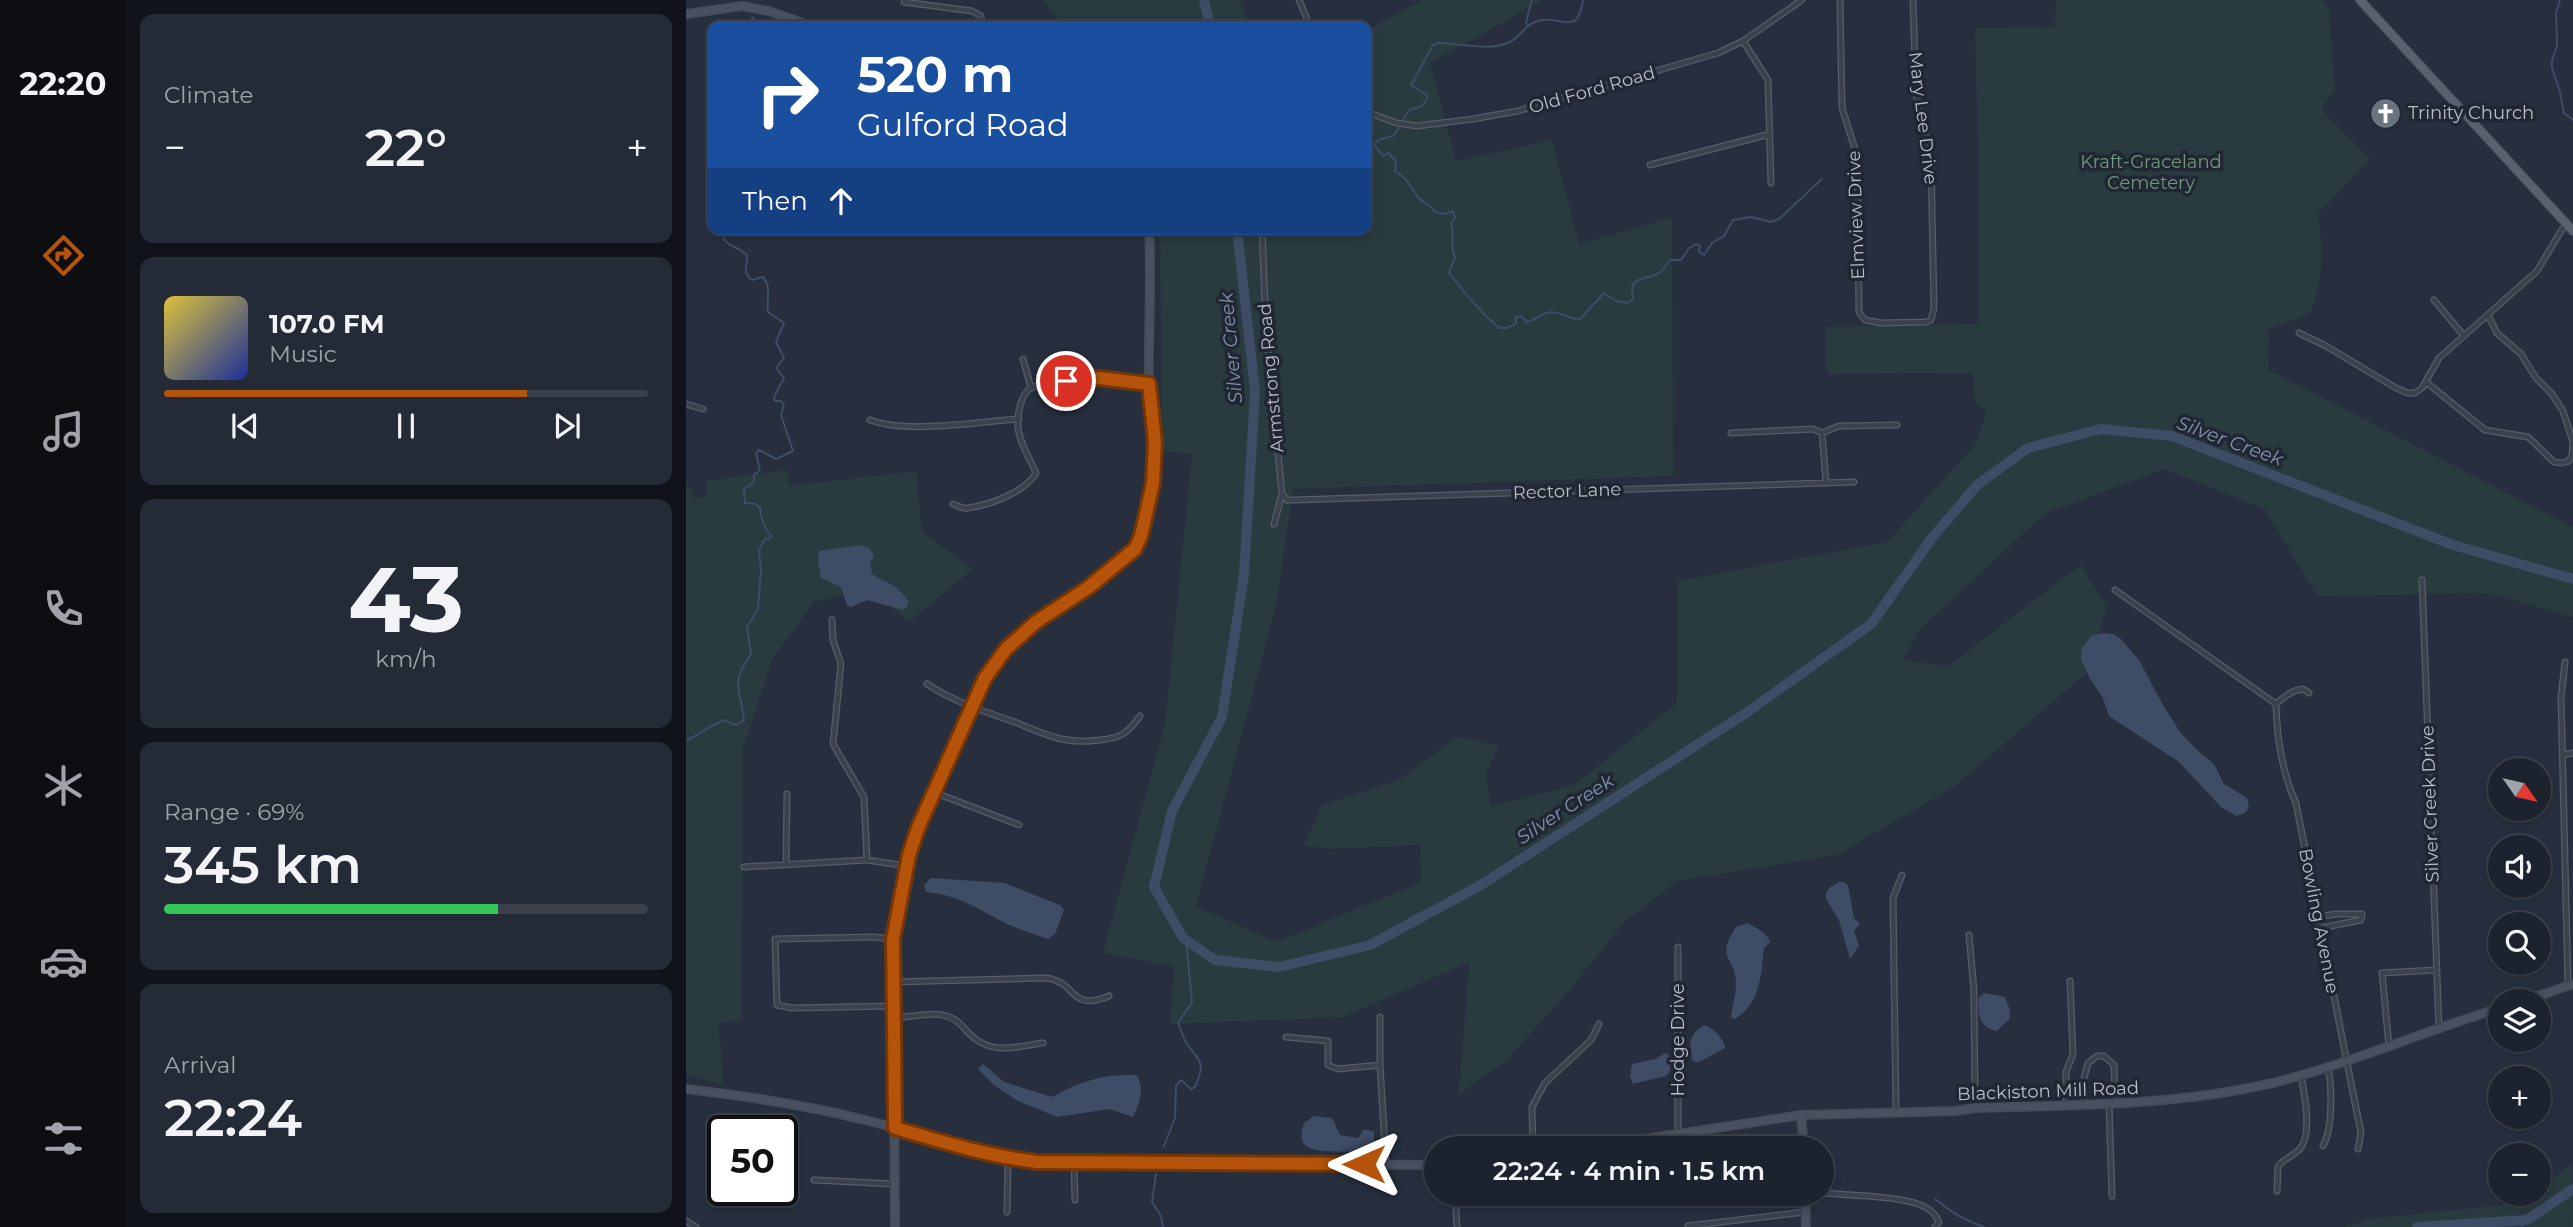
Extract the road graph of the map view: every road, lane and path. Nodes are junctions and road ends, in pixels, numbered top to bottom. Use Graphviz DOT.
graph roads {
  1 [pos="1299,0"];
  2 [pos="1802,0"];
  3 [pos="1840,0"];
  4 [pos="1913,0"];
  5 [pos="904,2"];
  6 [pos="2363,2"];
  7 [pos="686,14"];
  8 [pos="797,21"];
  9 [pos="982,21"];
  10 [pos="1308,21"];
  11 [pos="1744,40"];
  12 [pos="1372,114"];
  13 [pos="1770,134"];
  14 [pos="1650,165"];
  15 [pos="1772,183"];
  16 [pos="2566,223"];
  17 [pos="2573,231"];
  18 [pos="1149,235"];
  19 [pos="1262,235"];
  20 [pos="2434,300"];
  21 [pos="2488,315"];
  22 [pos="1931,320"];
  23 [pos="2299,333"];
  24 [pos="2464,336"];
  25 [pos="1023,359"];
  26 [pos="2426,382"];
  27 [pos="1149,384"];
  28 [pos="1031,388"];
  29 [pos="686,404"];
  30 [pos="703,409"];
  31 [pos="870,419"];
  32 [pos="1019,419"];
  33 [pos="1897,425"];
  34 [pos="1731,433"];
  35 [pos="1822,433"];
  36 [pos="1826,482"];
  37 [pos="1854,482"];
  38 [pos="1282,494"];
  39 [pos="953,504"];
  40 [pos="1274,524"];
  41 [pos="2422,580"];
  42 [pos="2115,590"];
  43 [pos="832,620"];
  44 [pos="2564,662"];
  45 [pos="927,684"];
  46 [pos="2309,693"];
  47 [pos="2276,704"];
  48 [pos="972,707"];
  49 [pos="1140,716"];
  50 [pos="2573,753"];
  51 [pos="2563,755"];
  52 [pos="936,792"];
  53 [pos="787,794"];
  54 [pos="1019,825"];
  55 [pos="867,860"];
  56 [pos="786,864"];
  57 [pos="907,866"];
  58 [pos="744,867"];
  59 [pos="1902,875"];
  60 [pos="2318,917"];
  61 [pos="2321,928"];
  62 [pos="1969,935"];
  63 [pos="893,939"];
  64 [pos="1678,947"];
  65 [pos="2435,970"];
  66 [pos="2070,981"];
  67 [pos="892,982"];
  68 [pos="2570,984"];
  69 [pos="2551,991"];
  70 [pos="1109,996"];
  71 [pos="893,1006"];
  72 [pos="2488,1012"];
  73 [pos="1380,1017"];
  74 [pos="893,1018"];
  75 [pos="1599,1024"];
  76 [pos="2440,1029"];
  77 [pos="1286,1037"];
  78 [pos="1043,1043"];
  79 [pos="2389,1046"];
  80 [pos="2346,1061"];
  81 [pos="1380,1065"];
  82 [pos="2328,1066"];
  83 [pos="2301,1075"];
  84 [pos="686,1089"];
  85 [pos="2112,1104"];
  86 [pos="2084,1105"];
  87 [pos="2066,1106"];
  88 [pos="1975,1108"];
  89 [pos="1896,1111"];
  90 [pos="1801,1115"];
  91 [pos="895,1128"];
  92 [pos="1678,1134"];
  93 [pos="1533,1136"];
  94 [pos="1665,1136"];
  95 [pos="1803,1136"];
  96 [pos="2323,1146"];
  97 [pos="2358,1149"];
  98 [pos="1008,1159"];
  99 [pos="1074,1164"];
  100 [pos="1386,1164"];
  101 [pos="1424,1165"];
  102 [pos="814,1180"];
  103 [pos="895,1184"];
  104 [pos="2277,1191"];
  105 [pos="1834,1194"];
  106 [pos="2112,1196"];
  107 [pos="1075,1200"];
  108 [pos="1456,1206"];
  109 [pos="1805,1206"];
  110 [pos="1007,1212"];
  111 [pos="1805,1212"];
  112 [pos="1686,1220"];
  113 [pos="686,1221"];
  114 [pos="696,1227"];
  115 [pos="895,1227"];
  116 [pos="1457,1227"];
  117 [pos="1688,1227"];
  118 [pos="1806,1227"];
  119 [pos="1935,1227"];
  1 -- 10 [label="street"];
  2 -- 11 [label="street, Old Ford Road"];
  3 -- 22 [label="street, Elmview Drive"];
  4 -- 22 [label="street, Mary Lee Drive"];
  5 -- 9 [label="street"];
  6 -- 16 [label="main road"];
  7 -- 8 [label="main road"];
  11 -- 12 [label="street, Old Ford Road"];
  11 -- 13 [label="street"];
  13 -- 14 [label="street"];
  13 -- 15 [label="street"];
  16 -- 17 [label="main road"];
  16 -- 21 [label="street"];
  18 -- 27 [label="main road"];
  19 -- 38 [label="street, Armstrong Road"];
  20 -- 24 [label="street"];
  21 -- 24 [label="street"];
  21 -- 26 [label="street"];
  23 -- 26 [label="street"];
  24 -- 26 [label="street"];
  25 -- 28 [label="street"];
  27 -- 28 [label="street"];
  27 -- 48 [label="main road"];
  28 -- 32 [label="street"];
  29 -- 30 [label="street"];
  31 -- 32 [label="street"];
  32 -- 39 [label="street"];
  33 -- 35 [label="street"];
  34 -- 35 [label="street"];
  35 -- 36 [label="street"];
  36 -- 37 [label="street, Rector Lane"];
  36 -- 38 [label="street, Rector Lane"];
  38 -- 40 [label="street, Armstrong Road"];
  41 -- 65 [label="street, Silver Creek Drive"];
  42 -- 47 [label="street"];
  43 -- 55 [label="street"];
  44 -- 51 [label="street"];
  45 -- 48 [label="street"];
  46 -- 47 [label="street"];
  47 -- 60 [label="street, Bowling Avenue"];
  48 -- 49 [label="street"];
  48 -- 52 [label="main road"];
  50 -- 51 [label="street"];
  51 -- 68 [label="street"];
  52 -- 54 [label="street"];
  52 -- 57 [label="main road"];
  53 -- 56 [label="street"];
  55 -- 56 [label="street"];
  55 -- 57 [label="street"];
  56 -- 58 [label="street"];
  57 -- 63 [label="main road"];
  59 -- 89 [label="street"];
  60 -- 61 [label="street, Bowling Avenue"];
  60 -- 61 [label="street"];
  61 -- 80 [label="street, Bowling Avenue"];
  62 -- 88 [label="street"];
  63 -- 67 [label="main road"];
  63 -- 71 [label="street"];
  64 -- 92 [label="street, Hodge Drive"];
  65 -- 76 [label="street, Silver Creek Drive"];
  65 -- 79 [label="street"];
  66 -- 87 [label="street"];
  67 -- 70 [label="street"];
  67 -- 71 [label="main road"];
  68 -- 69 [label="main road"];
  71 -- 74 [label="main road"];
  72 -- 76 [label="main road, Blackiston Mill Road"];
  73 -- 81 [label="street"];
  74 -- 78 [label="street"];
  74 -- 91 [label="main road"];
  75 -- 93 [label="street"];
  76 -- 79 [label="main road, Blackiston Mill Road"];
  77 -- 81 [label="street"];
  79 -- 80 [label="main road, Blackiston Mill Road"];
  80 -- 82 [label="main road, Blackiston Mill Road"];
  80 -- 97 [label="street, Bowling Avenue"];
  81 -- 100 [label="street"];
  82 -- 83 [label="main road, Blackiston Mill Road"];
  82 -- 96 [label="street"];
  83 -- 85 [label="main road, Blackiston Mill Road"];
  83 -- 104 [label="street"];
  84 -- 91 [label="main road"];
  85 -- 86 [label="main road, Blackiston Mill Road"];
  85 -- 86 [label="street"];
  85 -- 106 [label="street"];
  86 -- 87 [label="main road, Blackiston Mill Road"];
  87 -- 88 [label="main road, Blackiston Mill Road"];
  88 -- 89 [label="main road, Blackiston Mill Road"];
  89 -- 90 [label="main road, Blackiston Mill Road"];
  90 -- 92 [label="main road, Blackiston Mill Road"];
  90 -- 95 [label="main road"];
  91 -- 98 [label="main road"];
  91 -- 103 [label="main road"];
  92 -- 94 [label="main road, Blackiston Mill Road"];
  98 -- 99 [label="main road"];
  98 -- 110 [label="street"];
  99 -- 100 [label="main road"];
  99 -- 107 [label="street"];
  100 -- 101 [label="main road"];
  102 -- 103 [label="street"];
  103 -- 115 [label="main road"];
  105 -- 119 [label="street"];
  108 -- 116 [label="street"];
  109 -- 111 [label="main road"];
  111 -- 117 [label="street"];
  111 -- 118 [label="main road"];
  112 -- 117 [label="street"];
  113 -- 114 [label="street"];
}
